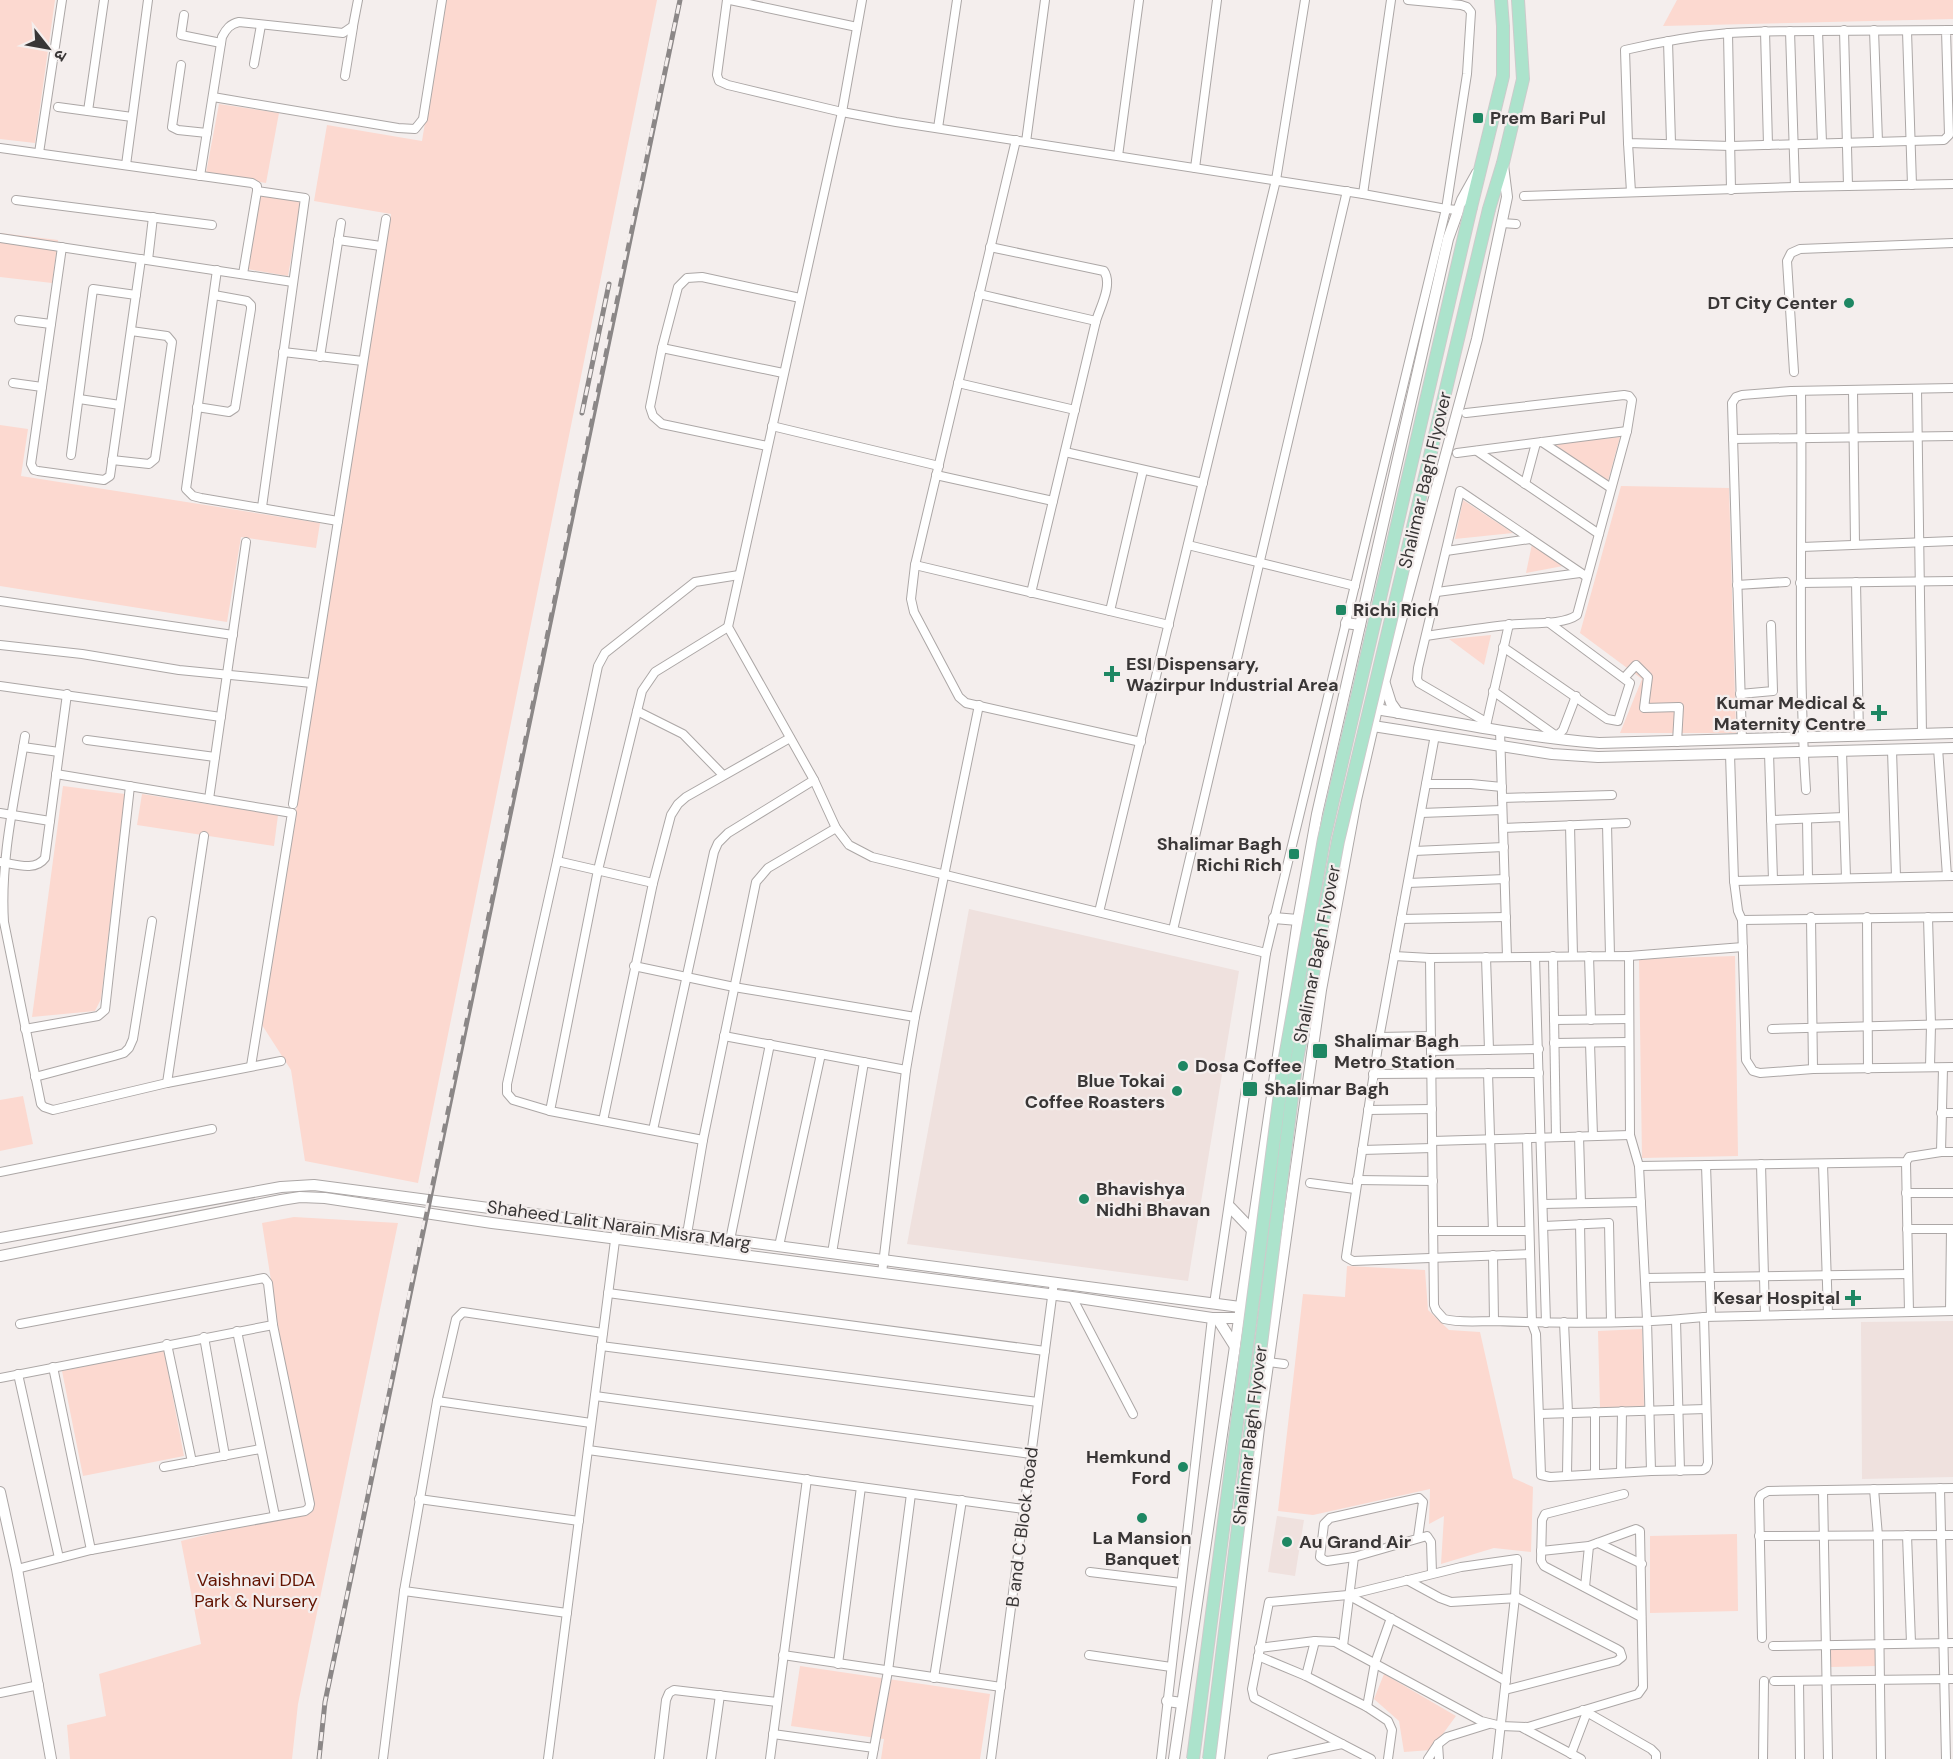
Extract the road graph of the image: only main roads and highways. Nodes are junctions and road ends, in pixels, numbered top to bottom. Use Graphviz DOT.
graph roads {
  1 [pos="1501,0"];
  2 [pos="1518,0"];
  3 [pos="1193,1759"];
  4 [pos="1209,1759"];
  1 -- 3 [label="main road, Shalimar Bagh Flyover, bridge"];
  2 -- 4 [label="main road, Shalimar Bagh Flyover, bridge"];
}
